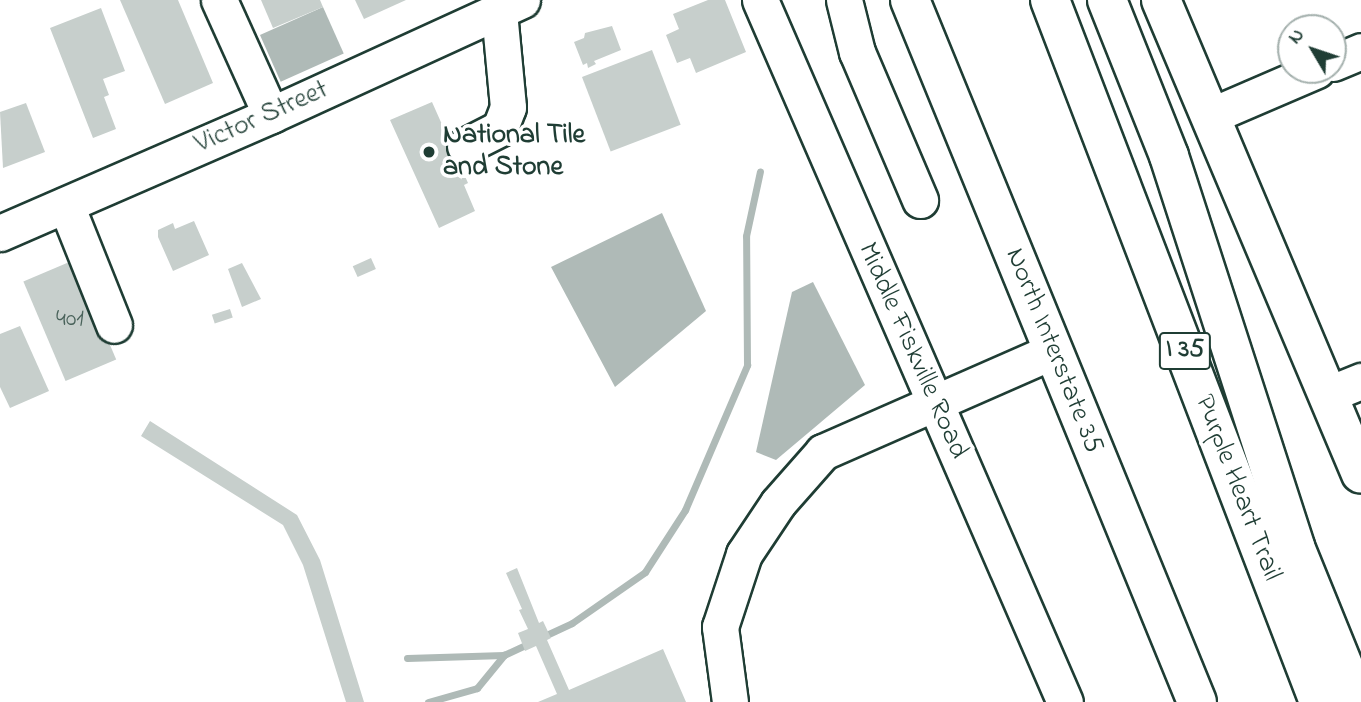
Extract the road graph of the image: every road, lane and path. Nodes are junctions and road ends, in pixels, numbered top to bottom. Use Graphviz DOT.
graph roads {
  1 [pos="219,0"];
  2 [pos="760,0"];
  3 [pos="844,0"];
  4 [pos="909,0"];
  5 [pos="1050,0"];
  6 [pos="1107,0"];
  7 [pos="1161,0"];
  8 [pos="510,5"];
  9 [pos="1284,84"];
  10 [pos="271,115"];
  11 [pos="1210,116"];
  12 [pos="465,146"];
  13 [pos="920,200"];
  14 [pos="66,205"];
  15 [pos="0,233"];
  16 [pos="114,325"];
  17 [pos="1053,351"];
  18 [pos="1345,387"];
  19 [pos="935,402"];
  20 [pos="1361,474"];
  21 [pos="1295,547"];
  22 [pos="1361,663"];
  23 [pos="730,702"];
  24 [pos="1065,702"];
  25 [pos="1197,702"];
  26 [pos="1319,702"];
  27 [pos="1358,702"];
  1 -- 10 [label="street"];
  2 -- 19 [label="street, Middle Fiskville Road"];
  3 -- 13 [label="street"];
  4 -- 17 [label="main road, North Interstate 35"];
  5 -- 26 [label="main road, Purple Heart Trail / I 35"];
  6 -- 21 [label="main road, Purple Heart Trail / I 35"];
  7 -- 11 [label="main road"];
  8 -- 10 [label="street, Victor Street"];
  8 -- 12 [label="street"];
  9 -- 11 [label="street"];
  10 -- 14 [label="street, Victor Street"];
  11 -- 18 [label="main road"];
  14 -- 15 [label="street, Victor Street"];
  14 -- 16 [label="street"];
  17 -- 19 [label="street"];
  17 -- 25 [label="main road, North Interstate 35"];
  18 -- 20 [label="main road"];
  19 -- 23 [label="street"];
  19 -- 24 [label="street, Middle Fiskville Road"];
  21 -- 22 [label="main road"];
  21 -- 27 [label="main road, Purple Heart Trail / I 35"];
}
